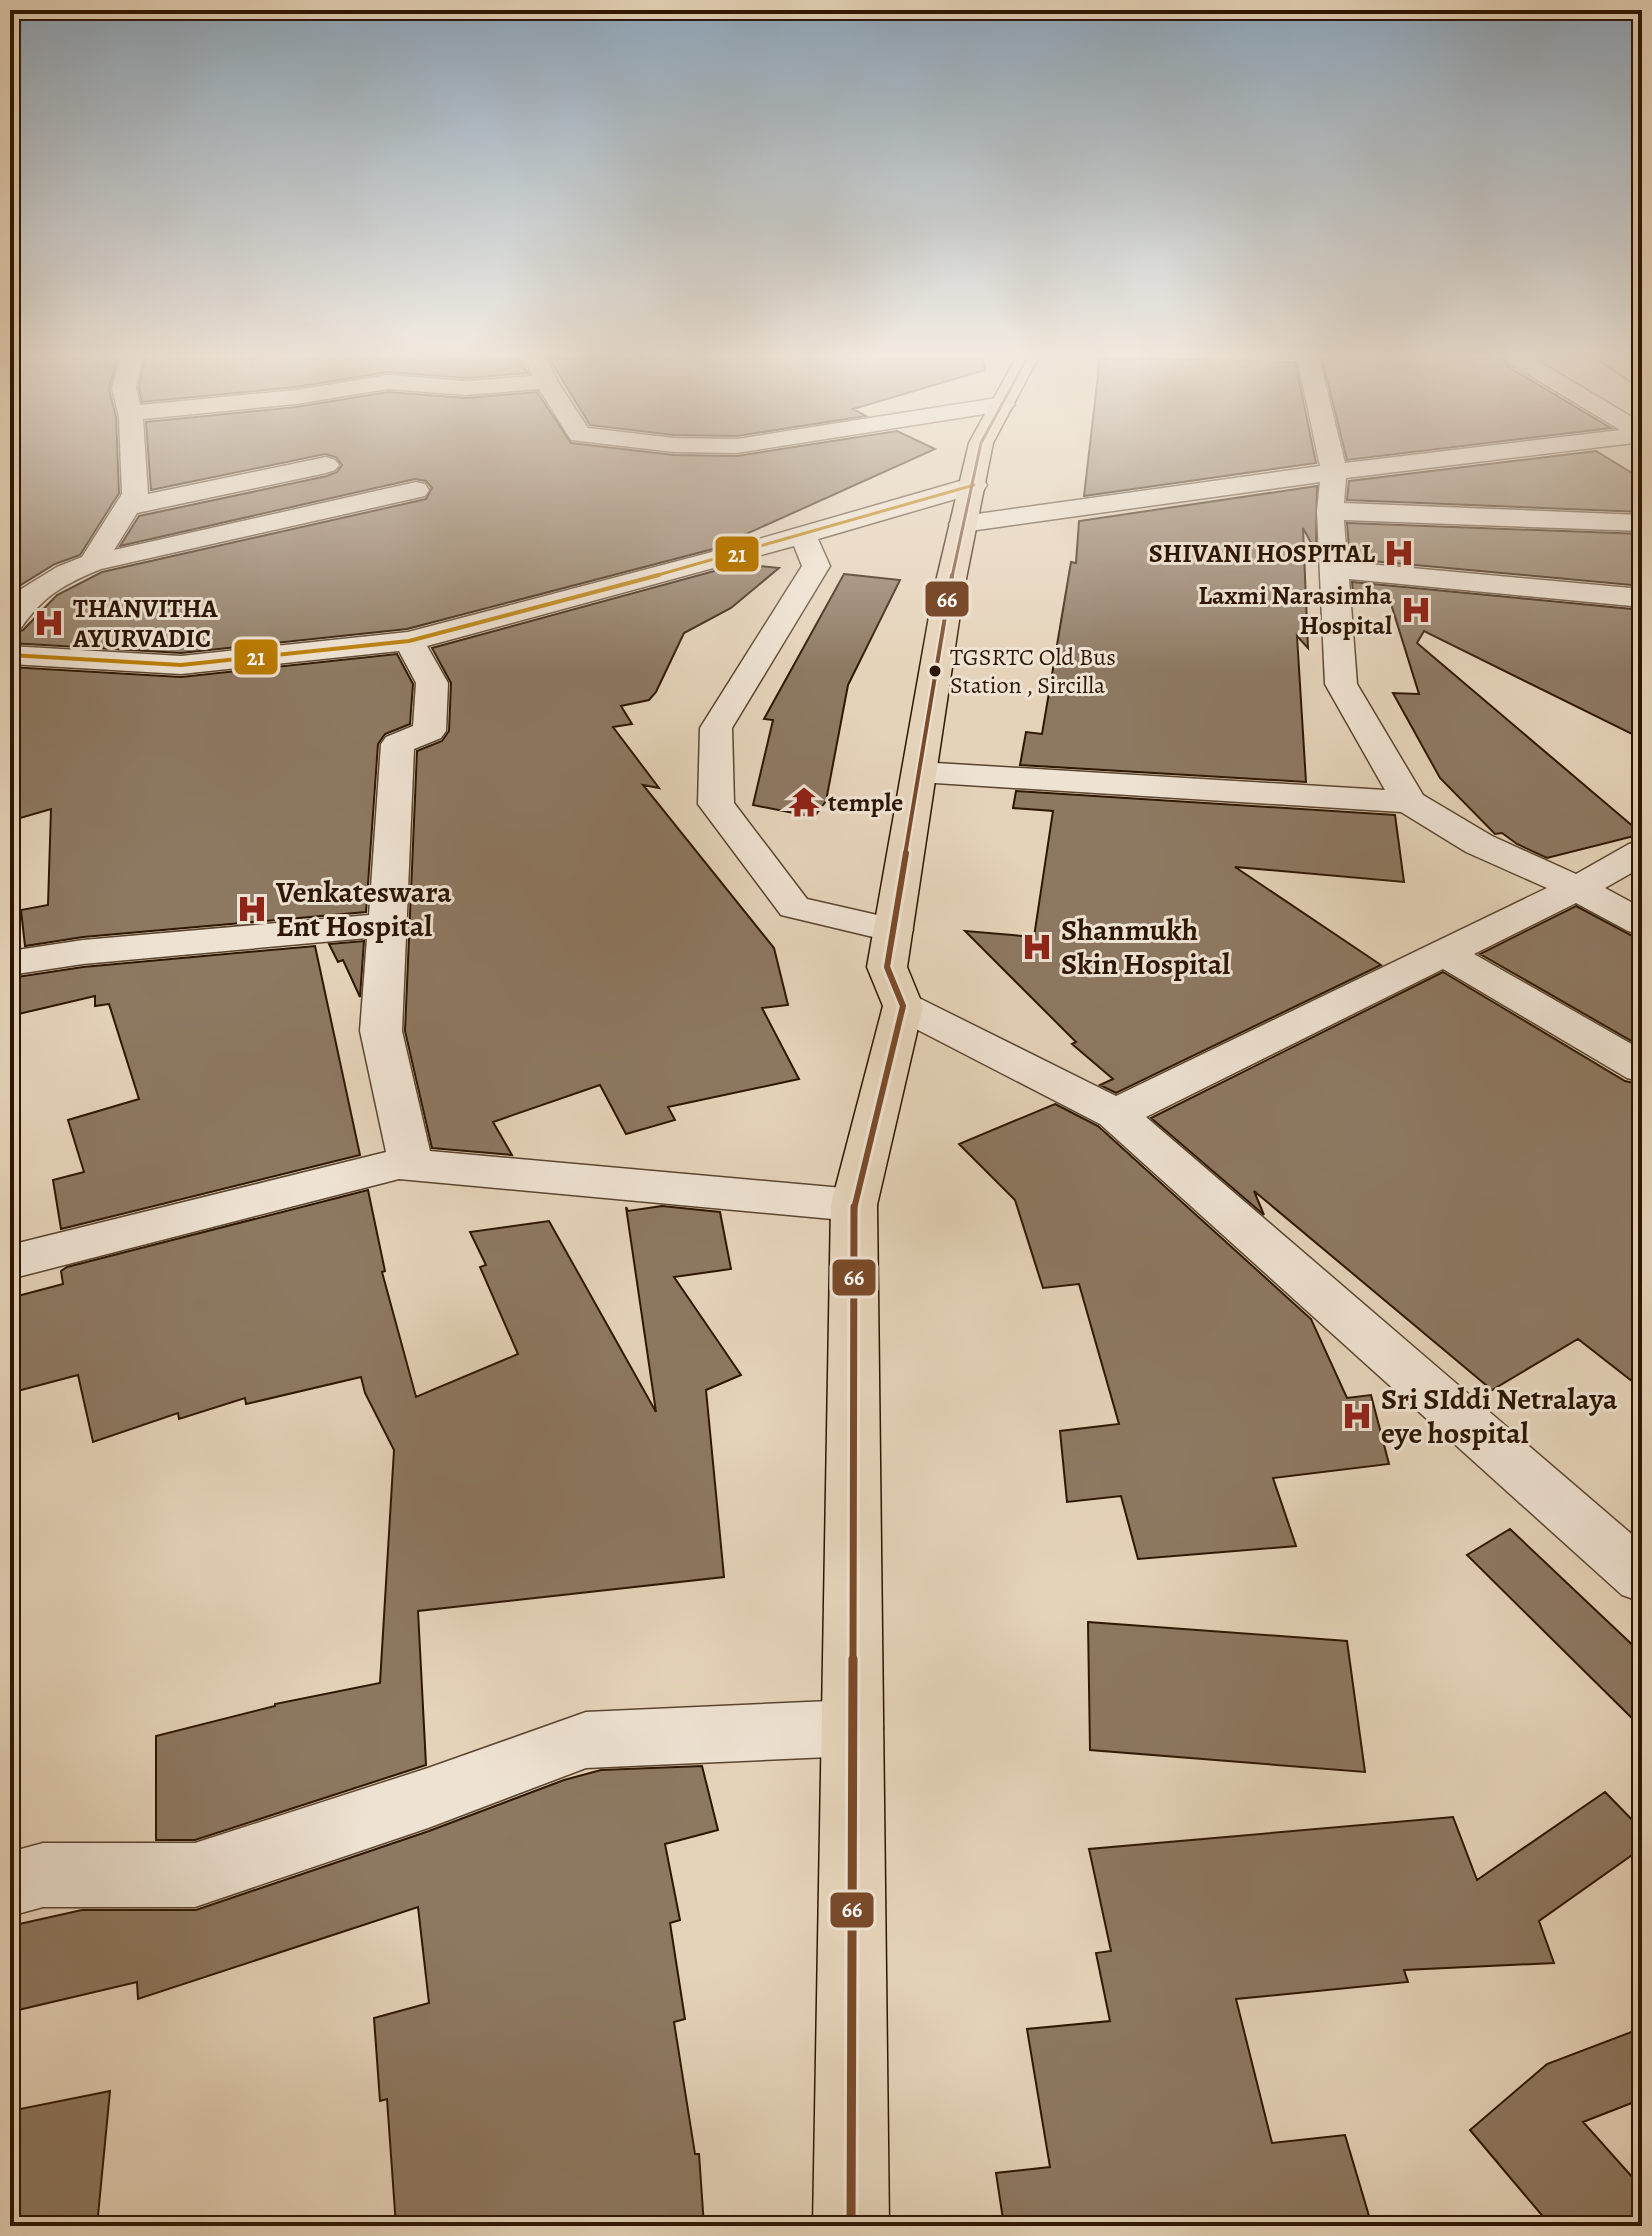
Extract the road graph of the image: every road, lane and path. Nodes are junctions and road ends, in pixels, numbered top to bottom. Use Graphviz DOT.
graph roads {
  1 [pos="133,462"];
  2 [pos="977,462"];
  3 [pos="1332,462"];
  4 [pos="1412,462"];
  5 [pos="326,465"];
  6 [pos="1334,472"];
  7 [pos="416,490"];
  8 [pos="968,505"];
  9 [pos="125,507"];
  10 [pos="1330,511"];
  11 [pos="1642,523"];
  12 [pos="803,535"];
  13 [pos="92,563"];
  14 [pos="1333,569"];
  15 [pos="1642,598"];
  16 [pos="10,622"];
  17 [pos="409,641"];
  18 [pos="10,655"];
  19 [pos="919,772"];
  20 [pos="1409,802"];
  21 [pos="1642,852"];
  22 [pos="1577,888"];
  23 [pos="1642,923"];
  24 [pos="386,925"];
  25 [pos="894,930"];
  26 [pos="1442,952"];
  27 [pos="10,963"];
  28 [pos="903,1006"];
  29 [pos="1642,1068"];
  30 [pos="1116,1114"];
  31 [pos="411,1165"];
  32 [pos="854,1205"];
  33 [pos="10,1262"];
  34 [pos="1642,1578"];
  35 [pos="852,1728"];
  36 [pos="10,1884"];
  37 [pos="851,2226"];
  1 -- 9 [label="street"];
  2 -- 8 [label="main road"];
  3 -- 6 [label="street"];
  4 -- 6 [label="street"];
  5 -- 9 [label="street"];
  6 -- 8 [label="street"];
  6 -- 10 [label="street"];
  7 -- 13 [label="street"];
  8 -- 12 [label="street"];
  8 -- 19 [label="main road"];
  9 -- 13 [label="street"];
  10 -- 11 [label="street"];
  10 -- 14 [label="street"];
  12 -- 17 [label="street"];
  12 -- 25 [label="street"];
  13 -- 16 [label="street"];
  14 -- 15 [label="street"];
  14 -- 20 [label="street"];
  17 -- 18 [label="street"];
  17 -- 24 [label="street"];
  19 -- 20 [label="street"];
  19 -- 25 [label="main road"];
  20 -- 22 [label="street"];
  21 -- 22 [label="street"];
  22 -- 23 [label="street"];
  22 -- 26 [label="street"];
  24 -- 27 [label="street"];
  24 -- 31 [label="street"];
  25 -- 28 [label="main road"];
  26 -- 29 [label="street"];
  26 -- 30 [label="street"];
  28 -- 30 [label="street"];
  28 -- 32 [label="main road"];
  30 -- 34 [label="street"];
  31 -- 32 [label="street"];
  31 -- 33 [label="street"];
  32 -- 35 [label="main road"];
  35 -- 36 [label="street"];
  35 -- 37 [label="main road"];
}
